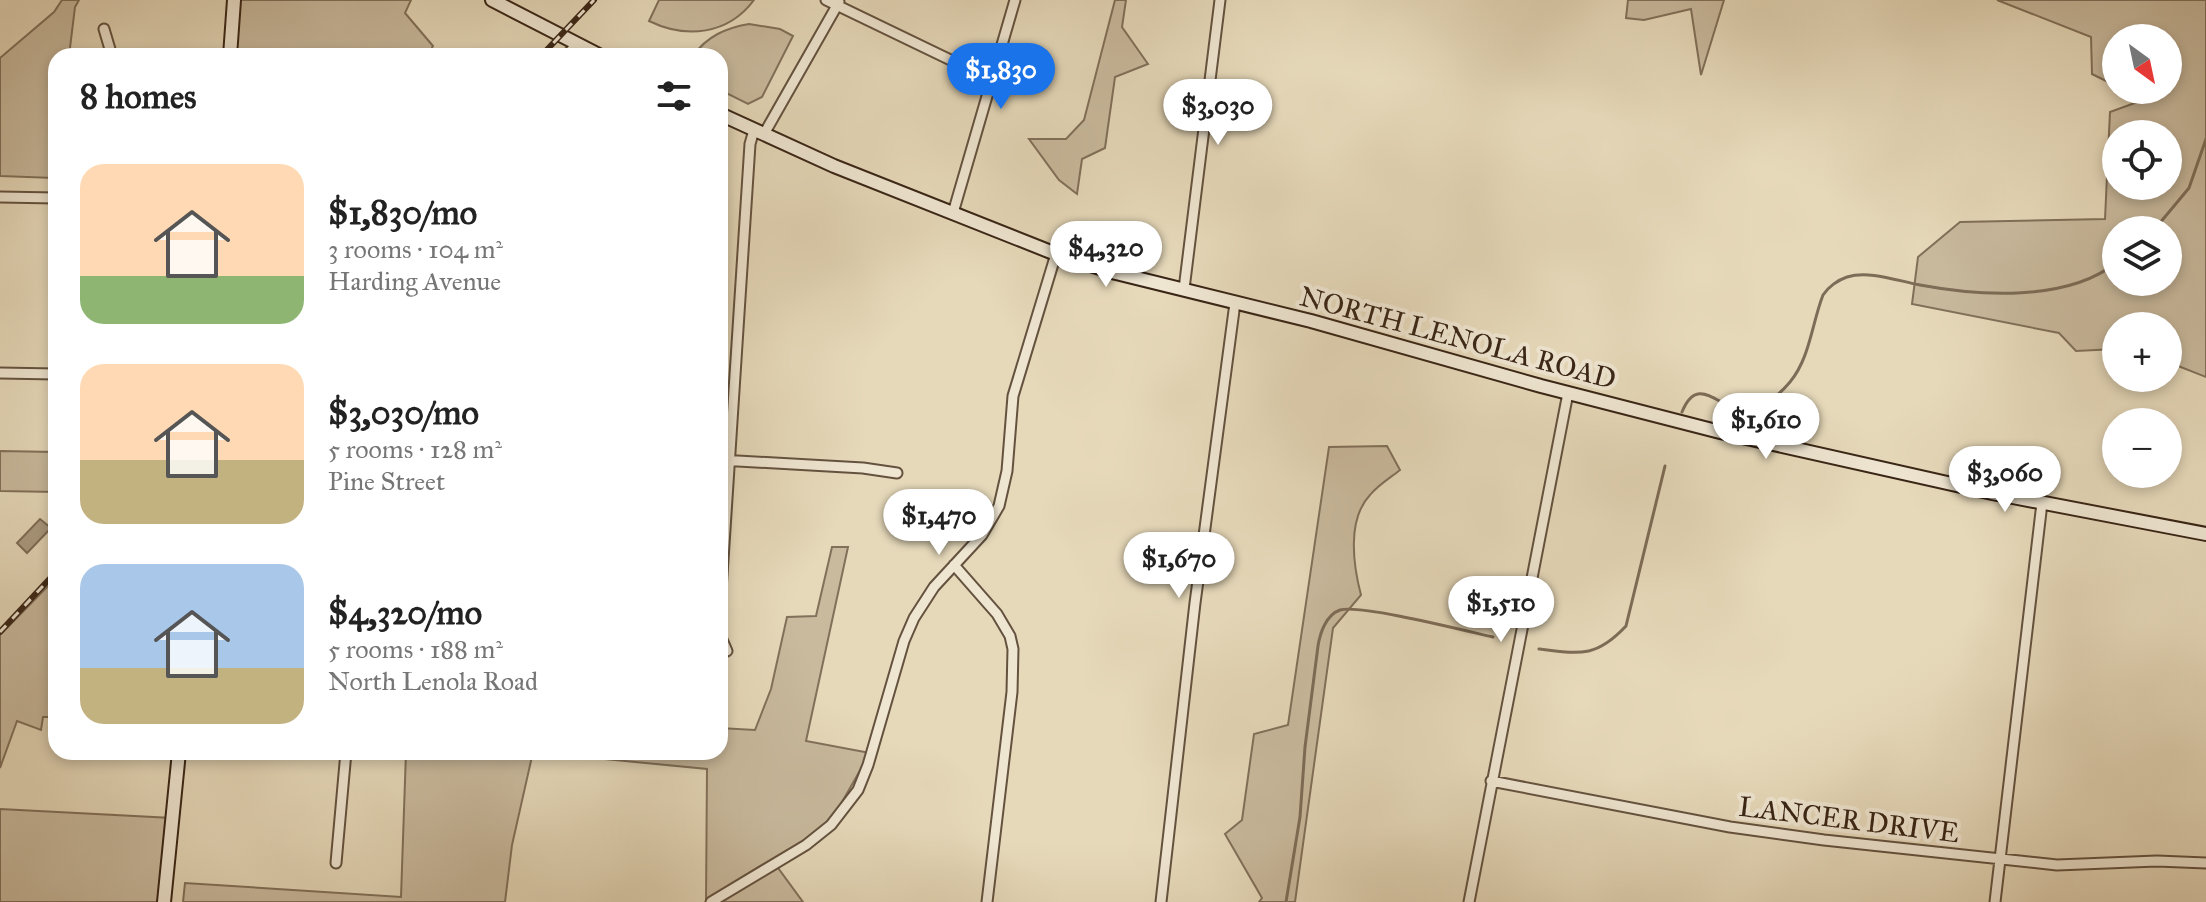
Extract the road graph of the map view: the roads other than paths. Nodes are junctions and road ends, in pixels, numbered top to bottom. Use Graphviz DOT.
graph roads {
  1 [pos="234,0"];
  2 [pos="492,0"];
  3 [pos="826,0"];
  4 [pos="1015,0"];
  5 [pos="1220,0"];
  6 [pos="838,3"];
  7 [pos="104,29"];
  8 [pos="577,44"];
  9 [pos="110,48"];
  10 [pos="231,48"];
  11 [pos="573,48"];
  12 [pos="585,48"];
  13 [pos="992,80"];
  14 [pos="728,118"];
  15 [pos="759,132"];
  16 [pos="0,197"];
  17 [pos="48,198"];
  18 [pos="953,213"];
  19 [pos="1056,254"];
  20 [pos="1184,289"];
  21 [pos="1235,303"];
  22 [pos="0,373"];
  23 [pos="48,374"];
  24 [pos="1568,393"];
  25 [pos="728,423"];
  26 [pos="728,460"];
  27 [pos="897,473"];
  28 [pos="2042,503"];
  29 [pos="2206,534"];
  30 [pos="954,565"];
  31 [pos="178,760"];
  32 [pos="345,760"];
  33 [pos="1491,781"];
  34 [pos="2000,859"];
  35 [pos="336,863"];
  36 [pos="2206,863"];
  37 [pos="164,902"];
  38 [pos="711,902"];
  39 [pos="987,902"];
  40 [pos="1161,902"];
  41 [pos="1469,902"];
  42 [pos="1995,902"];
  1 -- 10 [label="main road"];
  2 -- 8 [label="main road"];
  3 -- 6 [label="street"];
  4 -- 13 [label="street"];
  5 -- 20 [label="street"];
  6 -- 13 [label="street"];
  6 -- 15 [label="street"];
  7 -- 9 [label="street"];
  8 -- 11 [label="street"];
  8 -- 12 [label="main road"];
  13 -- 18 [label="street"];
  14 -- 15 [label="main road, NORTH LENOLA ROAD"];
  15 -- 18 [label="main road, NORTH LENOLA ROAD"];
  15 -- 25 [label="street"];
  16 -- 17 [label="street"];
  18 -- 19 [label="main road, NORTH LENOLA ROAD"];
  19 -- 20 [label="main road, NORTH LENOLA ROAD"];
  19 -- 30 [label="street"];
  20 -- 21 [label="main road, NORTH LENOLA ROAD"];
  21 -- 24 [label="main road, NORTH LENOLA ROAD"];
  21 -- 40 [label="street"];
  22 -- 23 [label="street"];
  24 -- 28 [label="main road, NORTH LENOLA ROAD"];
  24 -- 33 [label="street"];
  26 -- 27 [label="street"];
  28 -- 29 [label="main road, NORTH LENOLA ROAD"];
  28 -- 34 [label="street"];
  30 -- 38 [label="street"];
  30 -- 39 [label="street"];
  31 -- 37 [label="main road"];
  32 -- 35 [label="street"];
  33 -- 34 [label="street, LANCER DRIVE"];
  33 -- 41 [label="street"];
  34 -- 36 [label="street, LANCER DRIVE"];
  34 -- 42 [label="street"];
}
